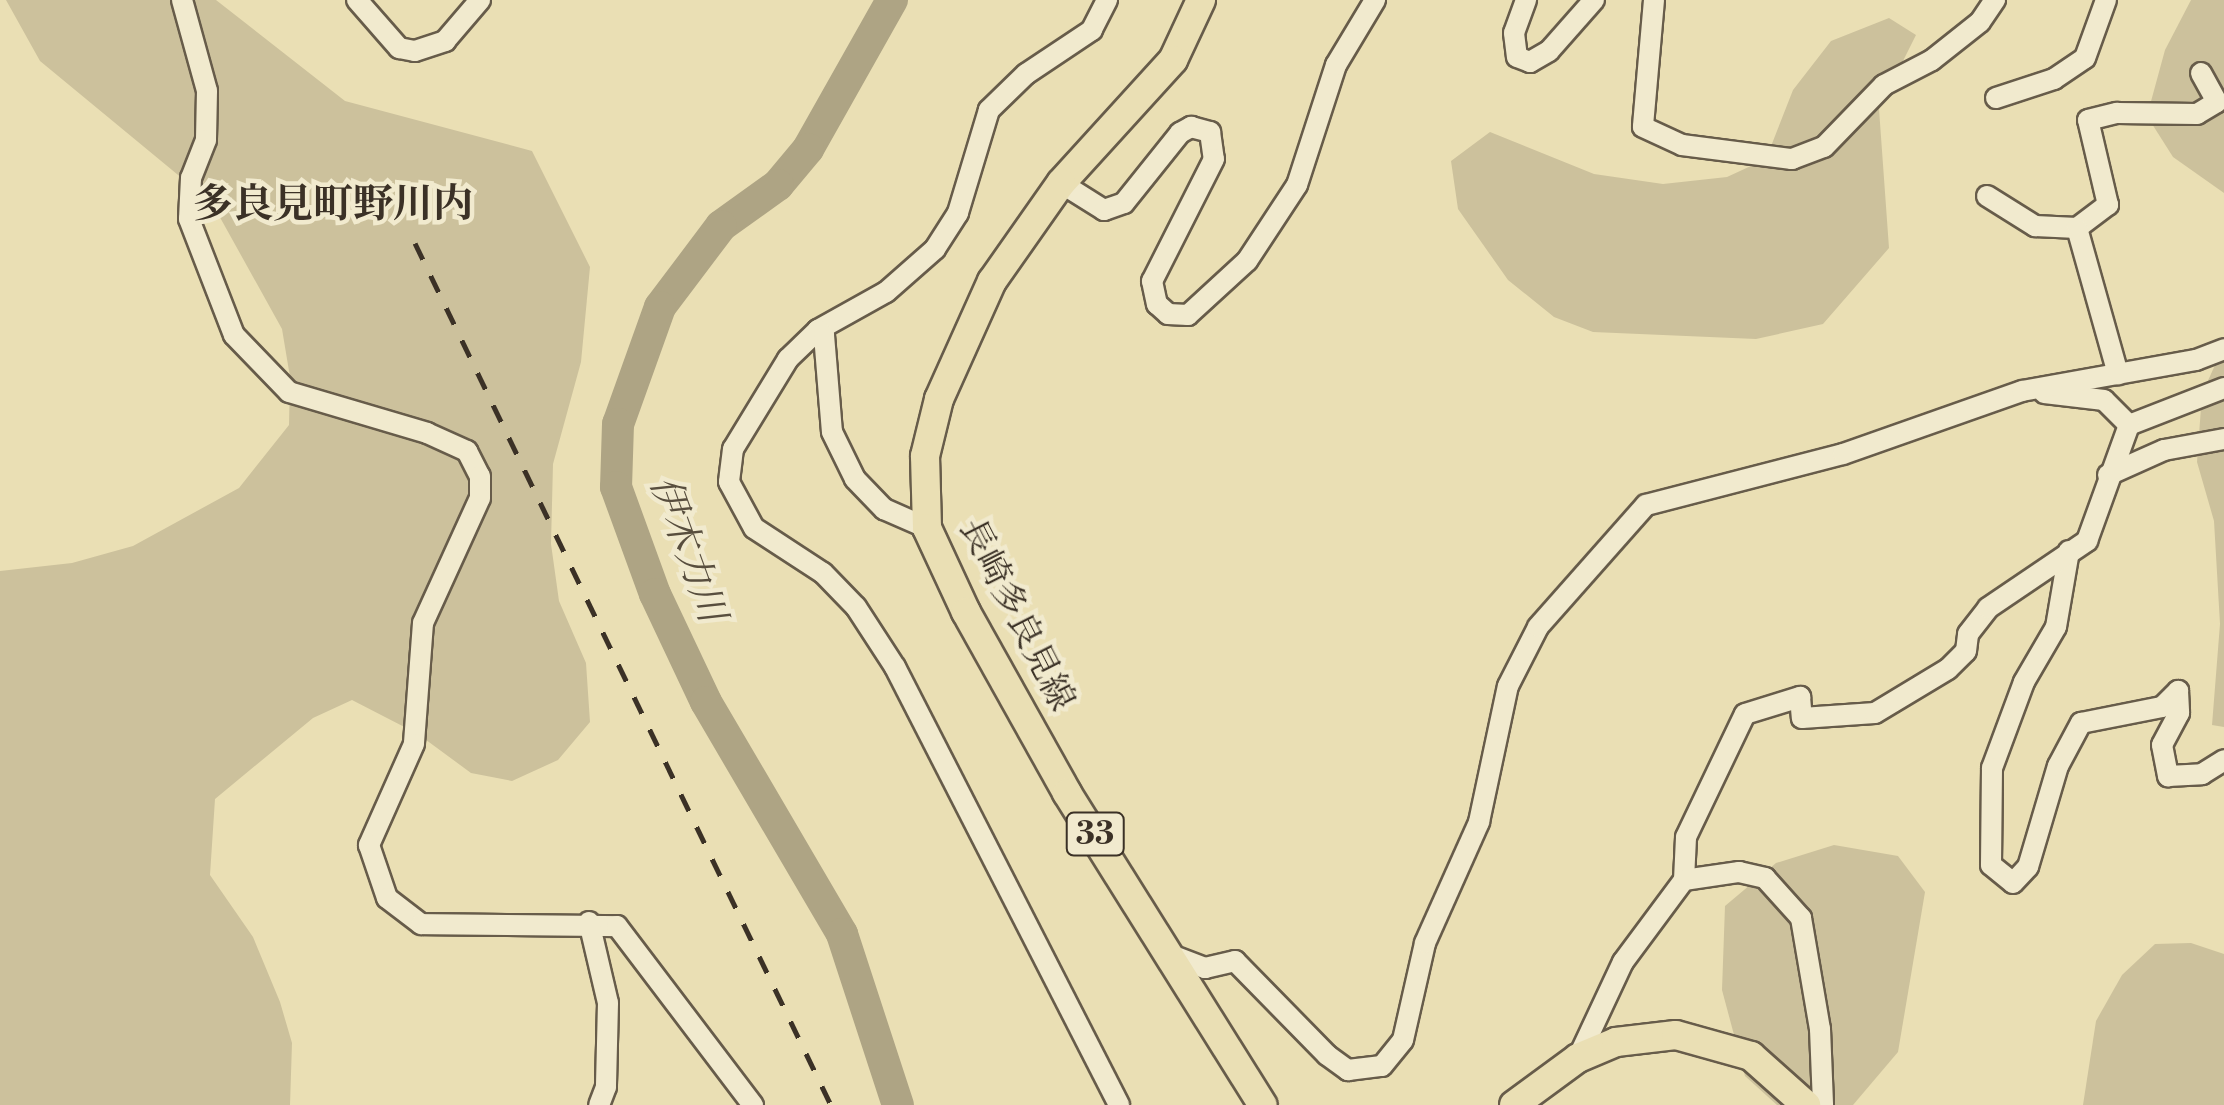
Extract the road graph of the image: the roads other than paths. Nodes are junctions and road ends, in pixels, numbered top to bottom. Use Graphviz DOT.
graph roads {
  1 [pos="182,0"];
  2 [pos="357,0"];
  3 [pos="480,0"];
  4 [pos="1107,0"];
  5 [pos="1201,0"];
  6 [pos="1375,0"];
  7 [pos="1526,0"];
  8 [pos="1594,0"];
  9 [pos="1654,0"];
  10 [pos="1995,0"];
  11 [pos="2106,0"];
  12 [pos="2201,73"];
  13 [pos="1996,98"];
  14 [pos="1062,183"];
  15 [pos="1987,196"];
  16 [pos="2077,228"];
  17 [pos="818,330"];
  18 [pos="2224,349"];
  19 [pos="2118,374"];
  20 [pos="2224,388"];
  21 [pos="2022,390"];
  22 [pos="2129,425"];
  23 [pos="2224,439"];
  24 [pos="2108,474"];
  25 [pos="928,528"];
  26 [pos="2069,551"];
  27 [pos="2224,760"];
  28 [pos="1684,880"];
  29 [pos="589,922"];
  30 [pos="1162,952"];
  31 [pos="1578,1058"];
  32 [pos="600,1105"];
  33 [pos="753,1105"];
  34 [pos="1119,1105"];
  35 [pos="1263,1105"];
  36 [pos="1514,1105"];
  37 [pos="1806,1105"];
  38 [pos="1823,1105"];
  1 -- 29 [label="street"];
  2 -- 3 [label="street"];
  4 -- 17 [label="street"];
  5 -- 14 [label="main road, 長崎多良見線 / 33"];
  6 -- 14 [label="street"];
  7 -- 8 [label="street"];
  9 -- 10 [label="street"];
  11 -- 13 [label="street"];
  12 -- 16 [label="street"];
  14 -- 25 [label="main road, 長崎多良見線 / 33"];
  15 -- 16 [label="street"];
  16 -- 19 [label="street"];
  17 -- 25 [label="street"];
  17 -- 34 [label="street"];
  18 -- 19 [label="street"];
  19 -- 21 [label="street"];
  20 -- 22 [label="street"];
  21 -- 22 [label="street"];
  21 -- 30 [label="street"];
  22 -- 24 [label="street"];
  23 -- 24 [label="street"];
  24 -- 26 [label="street"];
  25 -- 30 [label="main road, 長崎多良見線 / 33"];
  26 -- 27 [label="street"];
  26 -- 28 [label="street"];
  28 -- 31 [label="street"];
  28 -- 38 [label="street"];
  29 -- 32 [label="street"];
  29 -- 33 [label="street"];
  30 -- 35 [label="main road, 長崎多良見線 / 33"];
  31 -- 36 [label="main road"];
  31 -- 37 [label="main road"];
}
